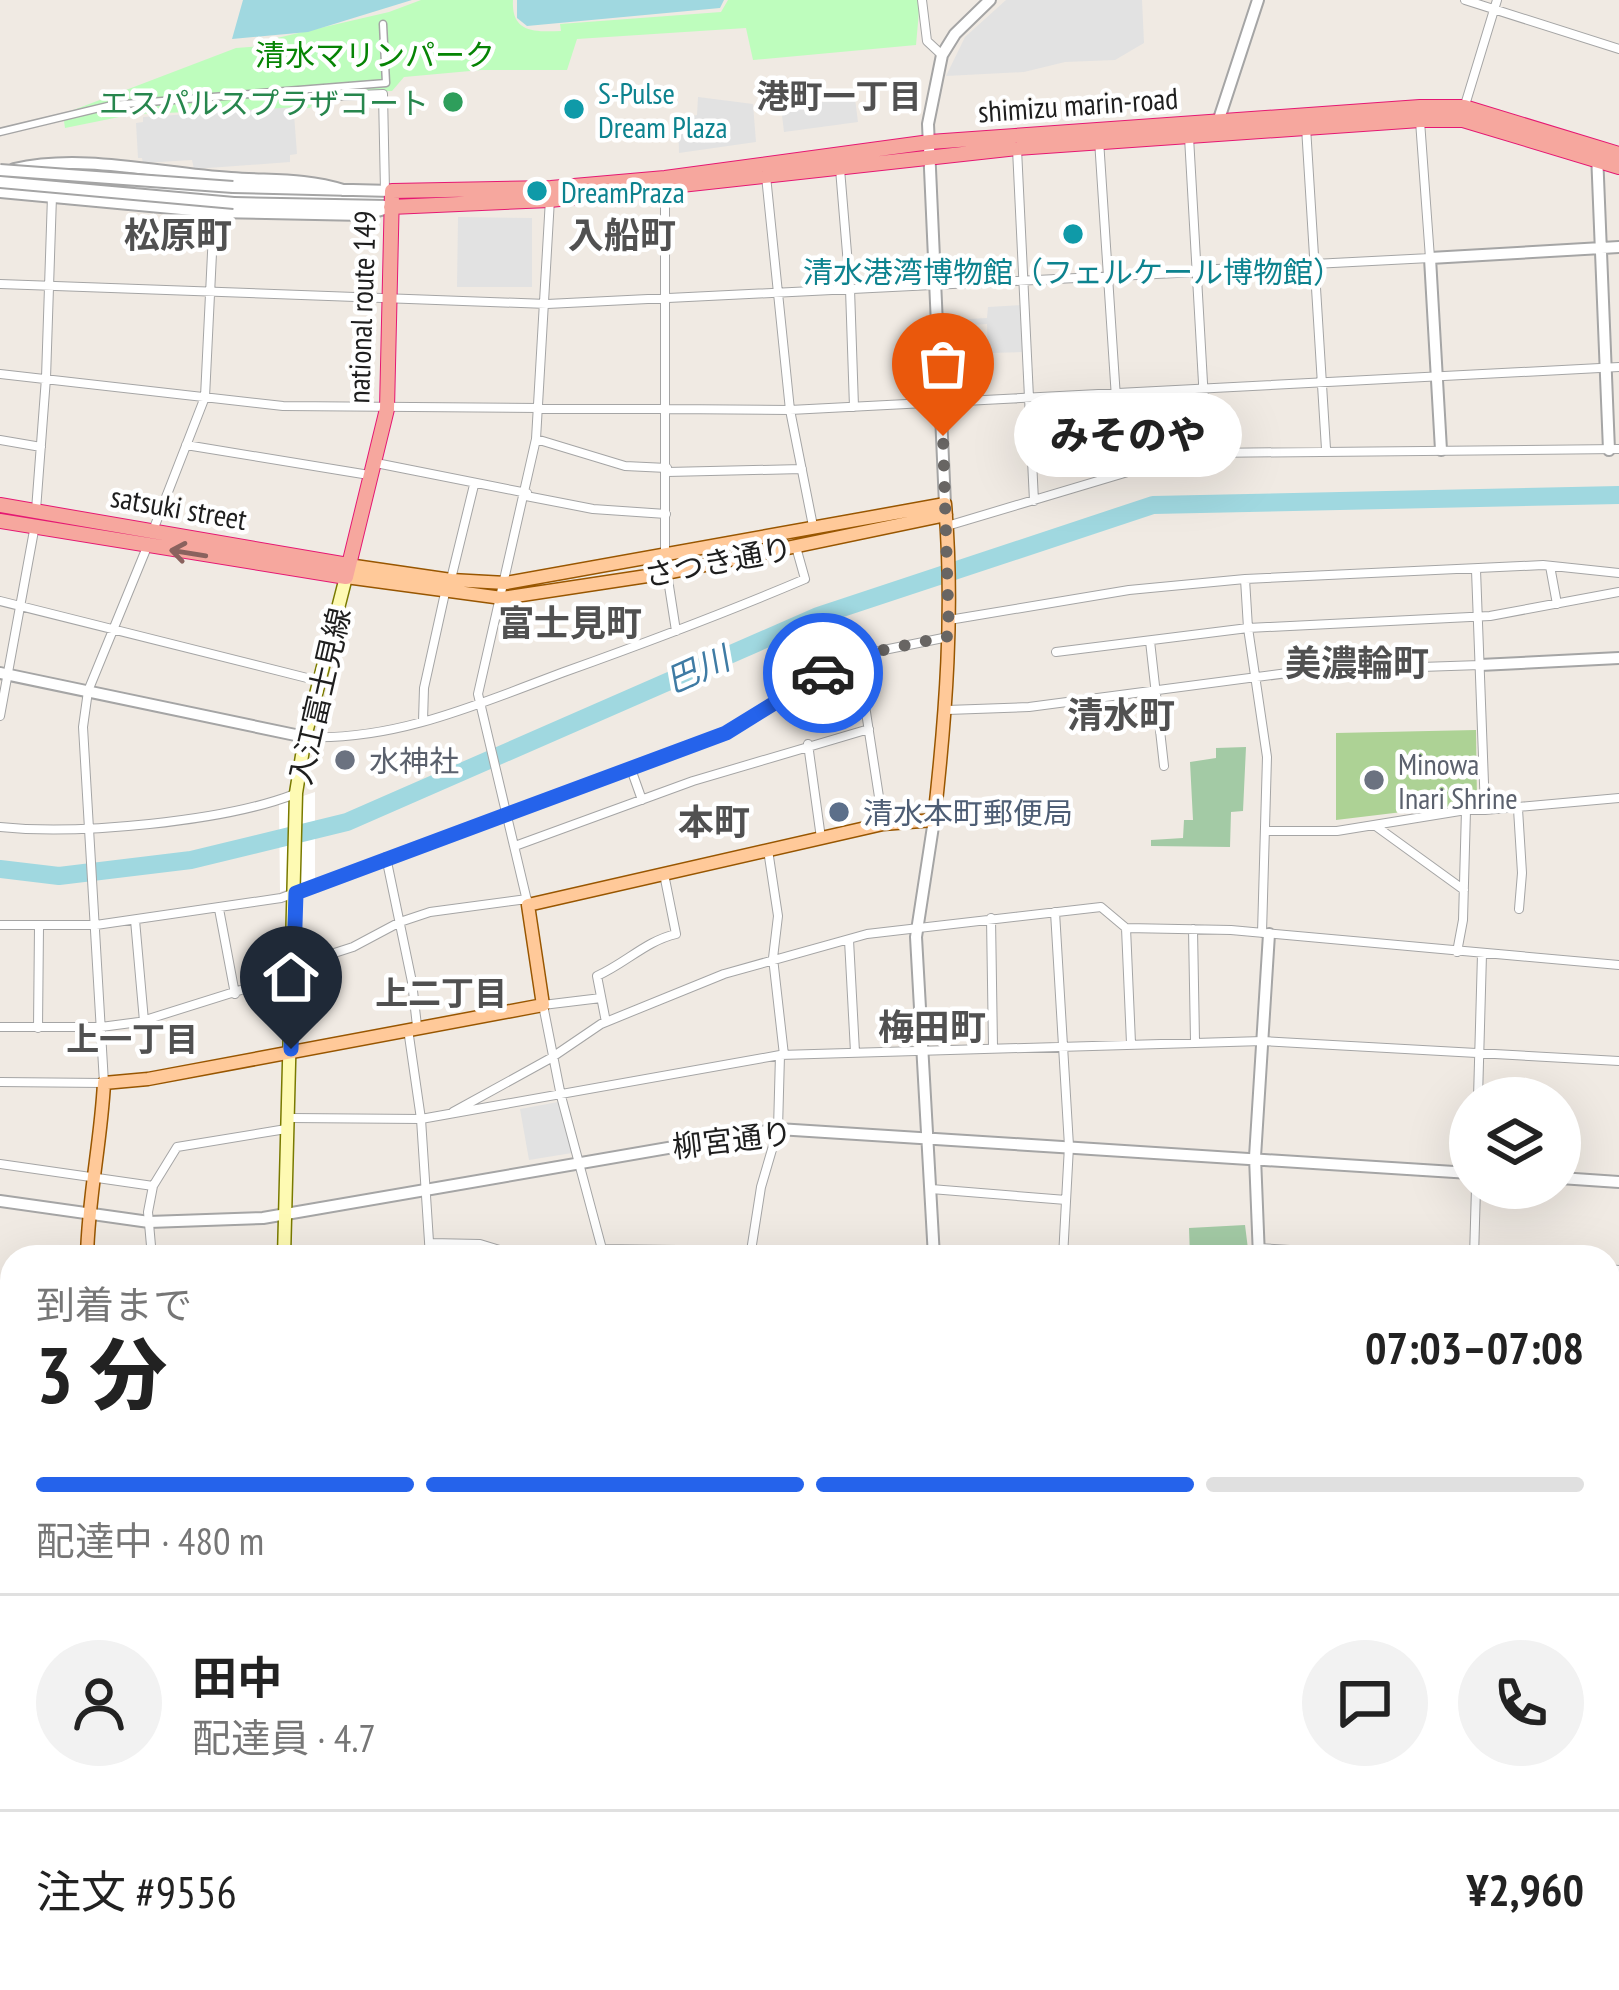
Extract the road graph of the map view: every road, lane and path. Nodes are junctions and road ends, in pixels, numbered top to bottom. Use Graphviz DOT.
graph roads {
  1 [pos="922,0"];
  2 [pos="990,0"];
  3 [pos="1258,0"];
  4 [pos="1465,0"];
  5 [pos="1496,5"];
  6 [pos="383,24"];
  7 [pos="1619,49"];
  8 [pos="942,55"];
  9 [pos="312,97"];
  10 [pos="1464,106"];
  11 [pos="1420,114"];
  12 [pos="1218,122"];
  13 [pos="1305,123"];
  14 [pos="1188,130"];
  15 [pos="0,132"];
  16 [pos="1099,138"];
  17 [pos="1016,142"];
  18 [pos="931,150"];
  19 [pos="1597,154"];
  20 [pos="1619,154"];
  21 [pos="839,160"];
  22 [pos="53,163"];
  23 [pos="1619,167"];
  24 [pos="765,170"];
  25 [pos="0,176"];
  26 [pos="665,183"];
  27 [pos="344,190"];
  28 [pos="0,191"];
  29 [pos="52,194"];
  30 [pos="550,194"];
  31 [pos="389,196"];
  32 [pos="214,212"];
  33 [pos="1599,248"];
  34 [pos="1619,248"];
  35 [pos="1430,258"];
  36 [pos="1316,264"];
  37 [pos="1197,271"];
  38 [pos="1111,278"];
  39 [pos="1024,282"];
  40 [pos="0,284"];
  41 [pos="937,284"];
  42 [pos="49,285"];
  43 [pos="850,289"];
  44 [pos="209,290"];
  45 [pos="779,292"];
  46 [pos="668,297"];
  47 [pos="389,298"];
  48 [pos="547,304"];
  49 [pos="1612,368"];
  50 [pos="0,374"];
  51 [pos="1437,377"];
  52 [pos="46,378"];
  53 [pos="1323,383"];
  54 [pos="1205,390"];
  55 [pos="1117,395"];
  56 [pos="205,397"];
  57 [pos="1030,400"];
  58 [pos="942,403"];
  59 [pos="854,407"];
  60 [pos="387,409"];
  61 [pos="668,409"];
  62 [pos="540,410"];
  63 [pos="790,410"];
  64 [pos="0,440"];
  65 [pos="536,440"];
  66 [pos="186,445"];
  67 [pos="41,447"];
  68 [pos="1326,449"];
  69 [pos="1614,449"];
  70 [pos="1441,450"];
  71 [pos="1207,452"];
  72 [pos="372,469"];
  73 [pos="667,470"];
  74 [pos="802,470"];
  75 [pos="1121,474"];
  76 [pos="474,485"];
  77 [pos="527,495"];
  78 [pos="1034,500"];
  79 [pos="0,505"];
  80 [pos="666,514"];
  81 [pos="35,519"];
  82 [pos="947,519"];
  83 [pos="0,521"];
  84 [pos="807,527"];
  85 [pos="153,530"];
  86 [pos="801,545"];
  87 [pos="147,546"];
  88 [pos="665,557"];
  89 [pos="1550,566"];
  90 [pos="1476,570"];
  91 [pos="347,571"];
  92 [pos="667,573"];
  93 [pos="1619,573"];
  94 [pos="1245,579"];
  95 [pos="448,587"];
  96 [pos="504,591"];
  97 [pos="1619,592"];
  98 [pos="0,601"];
  99 [pos="1557,604"];
  100 [pos="20,606"];
  101 [pos="1477,617"];
  102 [pos="949,618"];
  103 [pos="112,627"];
  104 [pos="1248,628"];
  105 [pos="676,631"];
  106 [pos="949,636"];
  107 [pos="1150,640"];
  108 [pos="1056,652"];
  109 [pos="1619,658"];
  110 [pos="858,660"];
  111 [pos="1480,665"];
  112 [pos="3,674"];
  113 [pos="1255,677"];
  114 [pos="319,681"];
  115 [pos="88,691"];
  116 [pos="1156,692"];
  117 [pos="478,703"];
  118 [pos="947,710"];
  119 [pos="0,716"];
  120 [pos="423,721"];
  121 [pos="868,729"];
  122 [pos="305,737"];
  123 [pos="808,744"];
  124 [pos="1165,766"];
  125 [pos="631,769"];
  126 [pos="296,796"];
  127 [pos="1619,798"];
  128 [pos="642,800"];
  129 [pos="1518,809"];
  130 [pos="1466,810"];
  131 [pos="1485,810"];
  132 [pos="507,813"];
  133 [pos="934,820"];
  134 [pos="883,824"];
  135 [pos="1376,826"];
  136 [pos="0,827"];
  137 [pos="90,831"];
  138 [pos="1267,831"];
  139 [pos="821,838"];
  140 [pos="515,846"];
  141 [pos="768,850"];
  142 [pos="386,857"];
  143 [pos="664,874"];
  144 [pos="296,890"];
  145 [pos="1464,890"];
  146 [pos="528,902"];
  147 [pos="219,909"];
  148 [pos="1519,909"];
  149 [pos="1054,912"];
  150 [pos="991,918"];
  151 [pos="135,920"];
  152 [pos="96,922"];
  153 [pos="400,922"];
  154 [pos="0,925"];
  155 [pos="39,927"];
  156 [pos="916,927"];
  157 [pos="1126,928"];
  158 [pos="1192,929"];
  159 [pos="1265,934"];
  160 [pos="849,940"];
  161 [pos="1457,952"];
  162 [pos="1482,954"];
  163 [pos="773,958"];
  164 [pos="1619,965"];
  165 [pos="293,970"];
  166 [pos="235,994"];
  167 [pos="601,998"];
  168 [pos="543,1005"];
  169 [pos="144,1021"];
  170 [pos="606,1022"];
  171 [pos="0,1027"];
  172 [pos="101,1027"];
  173 [pos="412,1027"];
  174 [pos="38,1028"];
  175 [pos="1196,1041"];
  176 [pos="1263,1041"];
  177 [pos="1131,1043"];
  178 [pos="1064,1046"];
  179 [pos="993,1048"];
  180 [pos="291,1049"];
  181 [pos="922,1049"];
  182 [pos="855,1052"];
  183 [pos="1479,1053"];
  184 [pos="782,1055"];
  185 [pos="551,1058"];
  186 [pos="1619,1061"];
  187 [pos="1478,1077"];
  188 [pos="0,1082"];
  189 [pos="104,1083"];
  190 [pos="561,1096"];
  191 [pos="448,1114"];
  192 [pos="422,1119"];
  193 [pos="289,1123"];
  194 [pos="778,1129"];
  195 [pos="928,1137"];
  196 [pos="1069,1146"];
  197 [pos="1255,1157"];
  198 [pos="578,1163"];
  199 [pos="0,1164"];
  200 [pos="1449,1171"];
  201 [pos="94,1178"];
  202 [pos="1581,1179"];
  203 [pos="1619,1182"];
  204 [pos="153,1186"];
  205 [pos="427,1189"];
  206 [pos="931,1189"];
  207 [pos="1066,1200"];
  208 [pos="0,1201"];
  209 [pos="1475,1209"];
  210 [pos="88,1212"];
  211 [pos="285,1216"];
  212 [pos="149,1222"];
  213 [pos="430,1244"];
  214 [pos="87,1245"];
  215 [pos="151,1245"];
  216 [pos="284,1245"];
  217 [pos="483,1245"];
  218 [pos="601,1245"];
  219 [pos="752,1245"];
  220 [pos="933,1245"];
  221 [pos="1064,1245"];
  222 [pos="1259,1245"];
  223 [pos="1474,1245"];
  1 -- 8 [label="street"];
  2 -- 8 [label="street"];
  3 -- 12 [label="street"];
  4 -- 5 [label="street"];
  5 -- 7 [label="street"];
  5 -- 10 [label="street"];
  6 -- 15 [label="street"];
  8 -- 18 [label="street"];
  9 -- 31 [label="street"];
  10 -- 11 [label="highway, shimizu marin-road"];
  10 -- 19 [label="highway, shimizu marin-road"];
  11 -- 13 [label="highway, shimizu marin-road"];
  11 -- 19 [label="highway, shimizu marin-road"];
  11 -- 35 [label="street"];
  12 -- 13 [label="highway, shimizu marin-road"];
  12 -- 14 [label="highway, shimizu marin-road"];
  13 -- 14 [label="highway, shimizu marin-road"];
  13 -- 36 [label="street"];
  14 -- 16 [label="highway, shimizu marin-road"];
  14 -- 37 [label="street"];
  16 -- 17 [label="highway, shimizu marin-road"];
  16 -- 38 [label="street"];
  17 -- 18 [label="highway, shimizu marin-road"];
  17 -- 39 [label="street"];
  18 -- 21 [label="highway, shimizu marin-road"];
  18 -- 41 [label="street"];
  19 -- 20 [label="highway, shimizu marin-road"];
  19 -- 23 [label="highway, shimizu marin-road"];
  19 -- 33 [label="street"];
  21 -- 24 [label="highway, shimizu marin-road"];
  21 -- 43 [label="street"];
  22 -- 25 [label="street"];
  22 -- 27 [label="street"];
  22 -- 29 [label="street"];
  24 -- 26 [label="highway, shimizu marin-road"];
  24 -- 45 [label="street"];
  25 -- 27 [label="street, bridge"];
  25 -- 31 [label="street, bridge"];
  26 -- 30 [label="highway, shimizu marin-road"];
  26 -- 46 [label="street"];
  27 -- 31 [label="street"];
  28 -- 29 [label="street"];
  29 -- 32 [label="street"];
  29 -- 42 [label="street"];
  30 -- 31 [label="highway, shimizu marin-road"];
  30 -- 48 [label="street"];
  31 -- 32 [label="street"];
  31 -- 47 [label="highway, national route 149"];
  32 -- 44 [label="street"];
  33 -- 34 [label="street"];
  33 -- 35 [label="street"];
  33 -- 49 [label="street"];
  35 -- 36 [label="street"];
  35 -- 51 [label="street"];
  36 -- 37 [label="street"];
  36 -- 53 [label="street"];
  37 -- 38 [label="street"];
  37 -- 54 [label="street"];
  38 -- 39 [label="street"];
  38 -- 55 [label="street"];
  39 -- 41 [label="street"];
  39 -- 57 [label="street"];
  40 -- 42 [label="street"];
  41 -- 43 [label="street"];
  41 -- 58 [label="street"];
  42 -- 44 [label="street"];
  42 -- 52 [label="street"];
  43 -- 45 [label="street"];
  43 -- 59 [label="street"];
  44 -- 47 [label="street"];
  44 -- 56 [label="street"];
  45 -- 46 [label="street"];
  45 -- 63 [label="street"];
  46 -- 48 [label="street"];
  46 -- 61 [label="street"];
  47 -- 48 [label="street"];
  47 -- 60 [label="highway, national route 149"];
  48 -- 62 [label="street"];
  49 -- 51 [label="street"];
  49 -- 69 [label="street"];
  50 -- 52 [label="street"];
  51 -- 53 [label="street"];
  51 -- 70 [label="street"];
  52 -- 56 [label="street"];
  52 -- 67 [label="street"];
  53 -- 54 [label="street"];
  53 -- 68 [label="street"];
  54 -- 55 [label="street"];
  54 -- 71 [label="street"];
  55 -- 57 [label="street"];
  55 -- 75 [label="street"];
  56 -- 60 [label="street"];
  56 -- 66 [label="street"];
  57 -- 58 [label="street"];
  57 -- 78 [label="street"];
  58 -- 59 [label="street"];
  58 -- 82 [label="street"];
  59 -- 63 [label="street"];
  60 -- 62 [label="street"];
  60 -- 72 [label="highway, national route 149"];
  61 -- 62 [label="street"];
  61 -- 63 [label="street"];
  61 -- 73 [label="street"];
  62 -- 65 [label="street"];
  63 -- 74 [label="street"];
  64 -- 67 [label="street"];
  65 -- 73 [label="street"];
  65 -- 77 [label="street"];
  66 -- 72 [label="street"];
  66 -- 85 [label="street"];
  67 -- 81 [label="street"];
  68 -- 70 [label="street"];
  68 -- 71 [label="street"];
  69 -- 70 [label="street"];
  71 -- 75 [label="street"];
  72 -- 76 [label="street"];
  72 -- 91 [label="highway, national route 149"];
  73 -- 74 [label="street"];
  73 -- 80 [label="street"];
  74 -- 84 [label="street"];
  75 -- 78 [label="street"];
  76 -- 77 [label="street"];
  76 -- 95 [label="street"];
  77 -- 80 [label="street"];
  77 -- 96 [label="street"];
  78 -- 82 [label="street"];
  79 -- 81 [label="highway, satsuki street"];
  80 -- 88 [label="street"];
  81 -- 83 [label="highway, satsuki street"];
  81 -- 85 [label="highway, satsuki street"];
  81 -- 87 [label="highway, satsuki street"];
  81 -- 100 [label="street"];
  82 -- 84 [label="main road, さつき通り"];
  82 -- 86 [label="main road, さつき通り"];
  82 -- 102 [label="main road"];
  84 -- 86 [label="main road"];
  84 -- 88 [label="main road, さつき通り"];
  85 -- 87 [label="street"];
  85 -- 91 [label="highway, satsuki street"];
  86 -- 92 [label="main road, さつき通り"];
  86 -- 105 [label="street"];
  91 -- 87 [label="highway, satsuki street, one-way"];
  87 -- 103 [label="street"];
  88 -- 92 [label="main road"];
  88 -- 96 [label="main road, さつき通り"];
  89 -- 90 [label="street"];
  89 -- 93 [label="street"];
  89 -- 99 [label="street"];
  90 -- 94 [label="street"];
  90 -- 101 [label="street"];
  91 -- 95 [label="main road, さつき通り"];
  91 -- 114 [label="main road, 入江富士見線"];
  92 -- 96 [label="main road, さつき通り"];
  92 -- 105 [label="street"];
  94 -- 102 [label="street"];
  94 -- 104 [label="street"];
  95 -- 96 [label="main road, さつき通り"];
  95 -- 120 [label="street"];
  96 -- 117 [label="street"];
  97 -- 99 [label="street"];
  98 -- 100 [label="street"];
  99 -- 101 [label="street"];
  100 -- 103 [label="street"];
  100 -- 112 [label="street"];
  101 -- 104 [label="street"];
  101 -- 111 [label="street"];
  102 -- 106 [label="main road"];
  103 -- 114 [label="street"];
  103 -- 115 [label="street"];
  104 -- 107 [label="street"];
  104 -- 113 [label="street"];
  105 -- 117 [label="street"];
  106 -- 110 [label="street"];
  106 -- 118 [label="main road"];
  107 -- 108 [label="street"];
  107 -- 116 [label="street"];
  109 -- 111 [label="street"];
  110 -- 121 [label="street"];
  110 -- 125 [label="street"];
  111 -- 113 [label="street"];
  111 -- 131 [label="street"];
  112 -- 115 [label="street"];
  112 -- 119 [label="street"];
  113 -- 116 [label="street"];
  113 -- 138 [label="street"];
  114 -- 122 [label="main road, 入江富士見線"];
  115 -- 122 [label="street"];
  115 -- 137 [label="street"];
  116 -- 118 [label="street"];
  116 -- 124 [label="street"];
  117 -- 120 [label="street"];
  117 -- 132 [label="street"];
  118 -- 133 [label="main road"];
  120 -- 122 [label="street"];
  121 -- 123 [label="street"];
  121 -- 134 [label="street"];
  122 -- 126 [label="main road, 入江富士見線"];
  123 -- 128 [label="street"];
  123 -- 139 [label="street"];
  125 -- 128 [label="street"];
  125 -- 132 [label="street"];
  126 -- 137 [label="street"];
  126 -- 144 [label="main road, 入江富士見線"];
  127 -- 129 [label="street"];
  128 -- 140 [label="street"];
  129 -- 131 [label="street"];
  129 -- 148 [label="street"];
  130 -- 131 [label="street"];
  130 -- 135 [label="street"];
  130 -- 145 [label="street"];
  132 -- 140 [label="street"];
  132 -- 142 [label="street"];
  133 -- 134 [label="main road"];
  133 -- 156 [label="street"];
  134 -- 139 [label="main road"];
  135 -- 138 [label="street"];
  135 -- 145 [label="street"];
  136 -- 137 [label="street"];
  137 -- 152 [label="street"];
  138 -- 159 [label="street"];
  139 -- 141 [label="main road"];
  140 -- 146 [label="street"];
  141 -- 143 [label="main road"];
  141 -- 163 [label="street"];
  142 -- 144 [label="street"];
  142 -- 153 [label="street"];
  143 -- 146 [label="main road"];
  143 -- 167 [label="street"];
  144 -- 147 [label="street"];
  144 -- 165 [label="main road, 入江富士見線"];
  145 -- 161 [label="street"];
  146 -- 153 [label="street"];
  146 -- 168 [label="main road"];
  147 -- 151 [label="street"];
  147 -- 166 [label="street"];
  149 -- 150 [label="street"];
  149 -- 157 [label="street"];
  149 -- 178 [label="street"];
  150 -- 156 [label="street"];
  150 -- 179 [label="street"];
  151 -- 152 [label="street"];
  151 -- 169 [label="street"];
  152 -- 155 [label="street"];
  152 -- 172 [label="street"];
  153 -- 165 [label="street"];
  153 -- 173 [label="street"];
  154 -- 155 [label="street"];
  155 -- 174 [label="street"];
  156 -- 160 [label="street"];
  156 -- 181 [label="street"];
  157 -- 158 [label="street"];
  157 -- 177 [label="street"];
  158 -- 159 [label="street"];
  158 -- 175 [label="street"];
  159 -- 161 [label="street"];
  159 -- 176 [label="street"];
  160 -- 163 [label="street"];
  160 -- 182 [label="street"];
  161 -- 162 [label="street"];
  162 -- 164 [label="street"];
  162 -- 183 [label="street"];
  163 -- 170 [label="street"];
  163 -- 184 [label="street"];
  165 -- 166 [label="street"];
  165 -- 180 [label="main road, 入江富士見線"];
  166 -- 169 [label="street"];
  167 -- 168 [label="street"];
  167 -- 170 [label="street"];
  168 -- 173 [label="main road"];
  168 -- 185 [label="street"];
  169 -- 172 [label="street"];
  170 -- 185 [label="street"];
  171 -- 174 [label="street"];
  172 -- 174 [label="street"];
  172 -- 189 [label="street"];
  173 -- 180 [label="main road"];
  173 -- 192 [label="street"];
  175 -- 176 [label="street"];
  175 -- 177 [label="street"];
  176 -- 183 [label="street"];
  176 -- 197 [label="street"];
  177 -- 178 [label="street"];
  178 -- 179 [label="street"];
  178 -- 196 [label="street"];
  179 -- 181 [label="street"];
  180 -- 189 [label="main road"];
  180 -- 193 [label="main road, 入江富士見線"];
  181 -- 182 [label="street"];
  181 -- 195 [label="street"];
  182 -- 184 [label="street"];
  183 -- 186 [label="street"];
  183 -- 187 [label="street"];
  184 -- 190 [label="street"];
  184 -- 194 [label="street"];
  185 -- 190 [label="street"];
  185 -- 191 [label="street"];
  188 -- 189 [label="street"];
  189 -- 201 [label="main road"];
  190 -- 191 [label="street"];
  190 -- 198 [label="street"];
  191 -- 192 [label="street"];
  192 -- 193 [label="street"];
  192 -- 205 [label="street"];
  193 -- 204 [label="street"];
  193 -- 211 [label="main road, 入江富士見線"];
  194 -- 195 [label="street, 柳宮通り"];
  194 -- 198 [label="street, 柳宮通り"];
  194 -- 219 [label="street"];
  195 -- 196 [label="street, 柳宮通り"];
  195 -- 206 [label="street"];
  196 -- 197 [label="street, 柳宮通り"];
  196 -- 207 [label="street"];
  197 -- 200 [label="street, 柳宮通り"];
  197 -- 222 [label="street"];
  198 -- 205 [label="street, 柳宮通り"];
  198 -- 218 [label="street"];
  199 -- 201 [label="street"];
  201 -- 204 [label="street"];
  201 -- 210 [label="main road"];
  202 -- 203 [label="street"];
  204 -- 212 [label="street"];
  205 -- 211 [label="street, 柳宮通り"];
  205 -- 213 [label="street"];
  206 -- 207 [label="street"];
  206 -- 220 [label="street"];
  207 -- 221 [label="street"];
  208 -- 210 [label="street, 柳宮通り"];
  209 -- 223 [label="street"];
  210 -- 212 [label="street, 柳宮通り"];
  210 -- 214 [label="main road"];
  211 -- 212 [label="street, 柳宮通り"];
  211 -- 216 [label="main road, 入江富士見線"];
  212 -- 215 [label="street"];
  213 -- 217 [label="street"];
}
